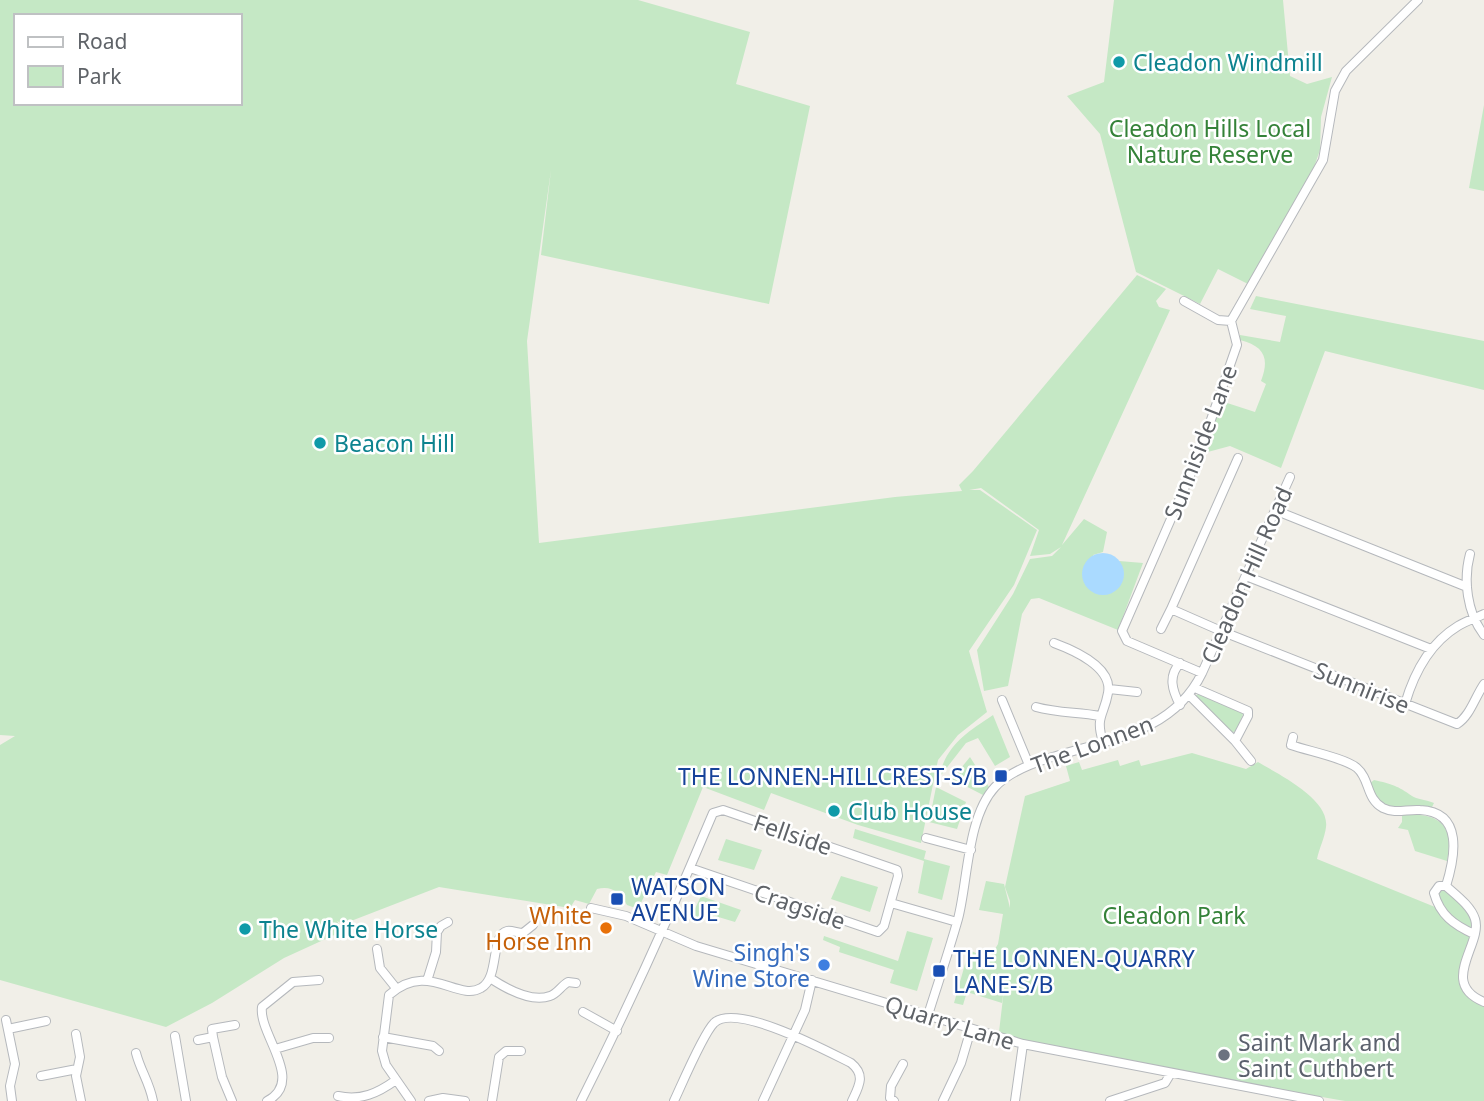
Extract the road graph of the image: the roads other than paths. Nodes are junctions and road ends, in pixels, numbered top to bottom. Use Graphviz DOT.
graph roads {
  1 [pos="1418,0"];
  2 [pos="1184,301"];
  3 [pos="1231,321"];
  4 [pos="1238,458"];
  5 [pos="1290,477"];
  6 [pos="1277,511"];
  7 [pos="1469,554"];
  8 [pos="1246,576"];
  9 [pos="1467,587"];
  10 [pos="1171,609"];
  11 [pos="1484,614"];
  12 [pos="1475,618"];
  13 [pos="1161,629"];
  14 [pos="1221,631"];
  15 [pos="1484,635"];
  16 [pos="1054,643"];
  17 [pos="1432,649"];
  18 [pos="1180,663"];
  19 [pos="1202,673"];
  20 [pos="1484,684"];
  21 [pos="1109,689"];
  22 [pos="1137,692"];
  23 [pos="1192,692"];
  24 [pos="1002,700"];
  25 [pos="1405,704"];
  26 [pos="1180,705"];
  27 [pos="1036,707"];
  28 [pos="1100,716"];
  29 [pos="1293,737"];
  30 [pos="1235,741"];
  31 [pos="1103,742"];
  32 [pos="1251,761"];
  33 [pos="1029,765"];
  34 [pos="926,838"];
  35 [pos="971,850"];
  36 [pos="690,868"];
  37 [pos="1446,886"];
  38 [pos="891,903"];
  39 [pos="591,908"];
  40 [pos="448,922"];
  41 [pos="957,922"];
  42 [pos="533,925"];
  43 [pos="664,932"];
  44 [pos="1474,934"];
  45 [pos="377,949"];
  46 [pos="490,978"];
  47 [pos="319,980"];
  48 [pos="812,980"];
  49 [pos="427,981"];
  50 [pos="576,983"];
  51 [pos="396,988"];
  52 [pos="1484,1002"];
  53 [pos="583,1012"];
  54 [pos="928,1015"];
  55 [pos="46,1021"];
  56 [pos="234,1025"];
  57 [pos="971,1030"];
  58 [pos="617,1031"];
  59 [pos="76,1034"];
  60 [pos="794,1035"];
  61 [pos="175,1036"];
  62 [pos="213,1037"];
  63 [pos="383,1037"];
  64 [pos="329,1038"];
  65 [pos="198,1040"];
  66 [pos="1023,1044"];
  67 [pos="438,1046"];
  68 [pos="275,1049"];
  69 [pos="521,1052"];
  70 [pos="136,1053"];
  71 [pos="903,1064"];
  72 [pos="77,1069"];
  73 [pos="1171,1073"];
  74 [pos="41,1076"];
  75 [pos="396,1080"];
  76 [pos="1264,1090"];
  77 [pos="338,1096"];
  78 [pos="279,1098"];
  79 [pos="12,1101"];
  80 [pos="81,1101"];
  81 [pos="153,1101"];
  82 [pos="186,1101"];
  83 [pos="232,1101"];
  84 [pos="267,1101"];
  85 [pos="411,1101"];
  86 [pos="429,1101"];
  87 [pos="465,1101"];
  88 [pos="492,1101"];
  89 [pos="581,1101"];
  90 [pos="674,1101"];
  91 [pos="763,1101"];
  92 [pos="852,1101"];
  93 [pos="894,1101"];
  94 [pos="943,1101"];
  95 [pos="1015,1101"];
  96 [pos="1110,1101"];
  97 [pos="1262,1101"];
  98 [pos="1319,1101"];
  1 -- 3 [label="street"];
  2 -- 3 [label="street"];
  3 -- 18 [label="street, Sunniside Lane"];
  4 -- 10 [label="street"];
  5 -- 6 [label="street, Cleadon Hill Road"];
  6 -- 8 [label="street, Cleadon Hill Road"];
  6 -- 9 [label="street"];
  7 -- 9 [label="street"];
  8 -- 14 [label="street, Cleadon Hill Road"];
  8 -- 17 [label="street"];
  9 -- 12 [label="street"];
  10 -- 13 [label="street"];
  10 -- 14 [label="street, Sunnirise"];
  11 -- 12 [label="street"];
  12 -- 15 [label="street"];
  12 -- 17 [label="street"];
  14 -- 19 [label="street, Cleadon Hill Road"];
  14 -- 25 [label="street, Sunnirise"];
  16 -- 21 [label="street"];
  17 -- 25 [label="street"];
  18 -- 19 [label="street, Sunniside Lane"];
  18 -- 26 [label="street"];
  19 -- 23 [label="street, The Lonnen"];
  20 -- 25 [label="street, Sunnirise"];
  21 -- 22 [label="street"];
  21 -- 28 [label="street"];
  23 -- 26 [label="street, The Lonnen"];
  23 -- 30 [label="street"];
  23 -- 30 [label="street"];
  24 -- 33 [label="street"];
  26 -- 31 [label="street, The Lonnen"];
  27 -- 28 [label="street"];
  28 -- 31 [label="street"];
  29 -- 37 [label="street"];
  30 -- 32 [label="street"];
  31 -- 33 [label="street, The Lonnen"];
  33 -- 35 [label="street, The Lonnen"];
  34 -- 35 [label="street"];
  35 -- 41 [label="street, The Lonnen"];
  36 -- 38 [label="street, Cragside"];
  36 -- 38 [label="street, Fellside"];
  36 -- 43 [label="street"];
  37 -- 44 [label="street"];
  37 -- 44 [label="street"];
  38 -- 41 [label="street"];
  39 -- 43 [label="street, Quarry Lane"];
  40 -- 49 [label="street"];
  41 -- 54 [label="street, The Lonnen"];
  42 -- 46 [label="street"];
  43 -- 48 [label="street, Quarry Lane"];
  43 -- 58 [label="street"];
  44 -- 52 [label="street"];
  45 -- 51 [label="street"];
  46 -- 49 [label="street"];
  46 -- 50 [label="street"];
  47 -- 68 [label="street"];
  48 -- 54 [label="street, Quarry Lane"];
  48 -- 60 [label="street"];
  49 -- 51 [label="street"];
  51 -- 63 [label="street"];
  53 -- 58 [label="street"];
  54 -- 57 [label="street, Quarry Lane"];
  55 -- 79 [label="street"];
  56 -- 62 [label="street"];
  57 -- 66 [label="street, Quarry Lane"];
  57 -- 94 [label="street"];
  58 -- 89 [label="street"];
  59 -- 72 [label="street"];
  60 -- 90 [label="street"];
  60 -- 91 [label="street"];
  60 -- 92 [label="street"];
  61 -- 82 [label="street"];
  62 -- 65 [label="street"];
  62 -- 83 [label="street"];
  63 -- 67 [label="street"];
  63 -- 75 [label="street"];
  64 -- 68 [label="street"];
  66 -- 73 [label="street, Quarry Lane"];
  66 -- 95 [label="street"];
  68 -- 78 [label="street"];
  69 -- 88 [label="street"];
  70 -- 81 [label="street"];
  71 -- 93 [label="street"];
  72 -- 74 [label="street"];
  72 -- 80 [label="street"];
  73 -- 76 [label="street, Quarry Lane"];
  73 -- 96 [label="street"];
  75 -- 77 [label="street"];
  75 -- 85 [label="street"];
  76 -- 97 [label="street"];
  76 -- 98 [label="street, Quarry Lane"];
  78 -- 84 [label="street"];
  86 -- 87 [label="street"];
}
